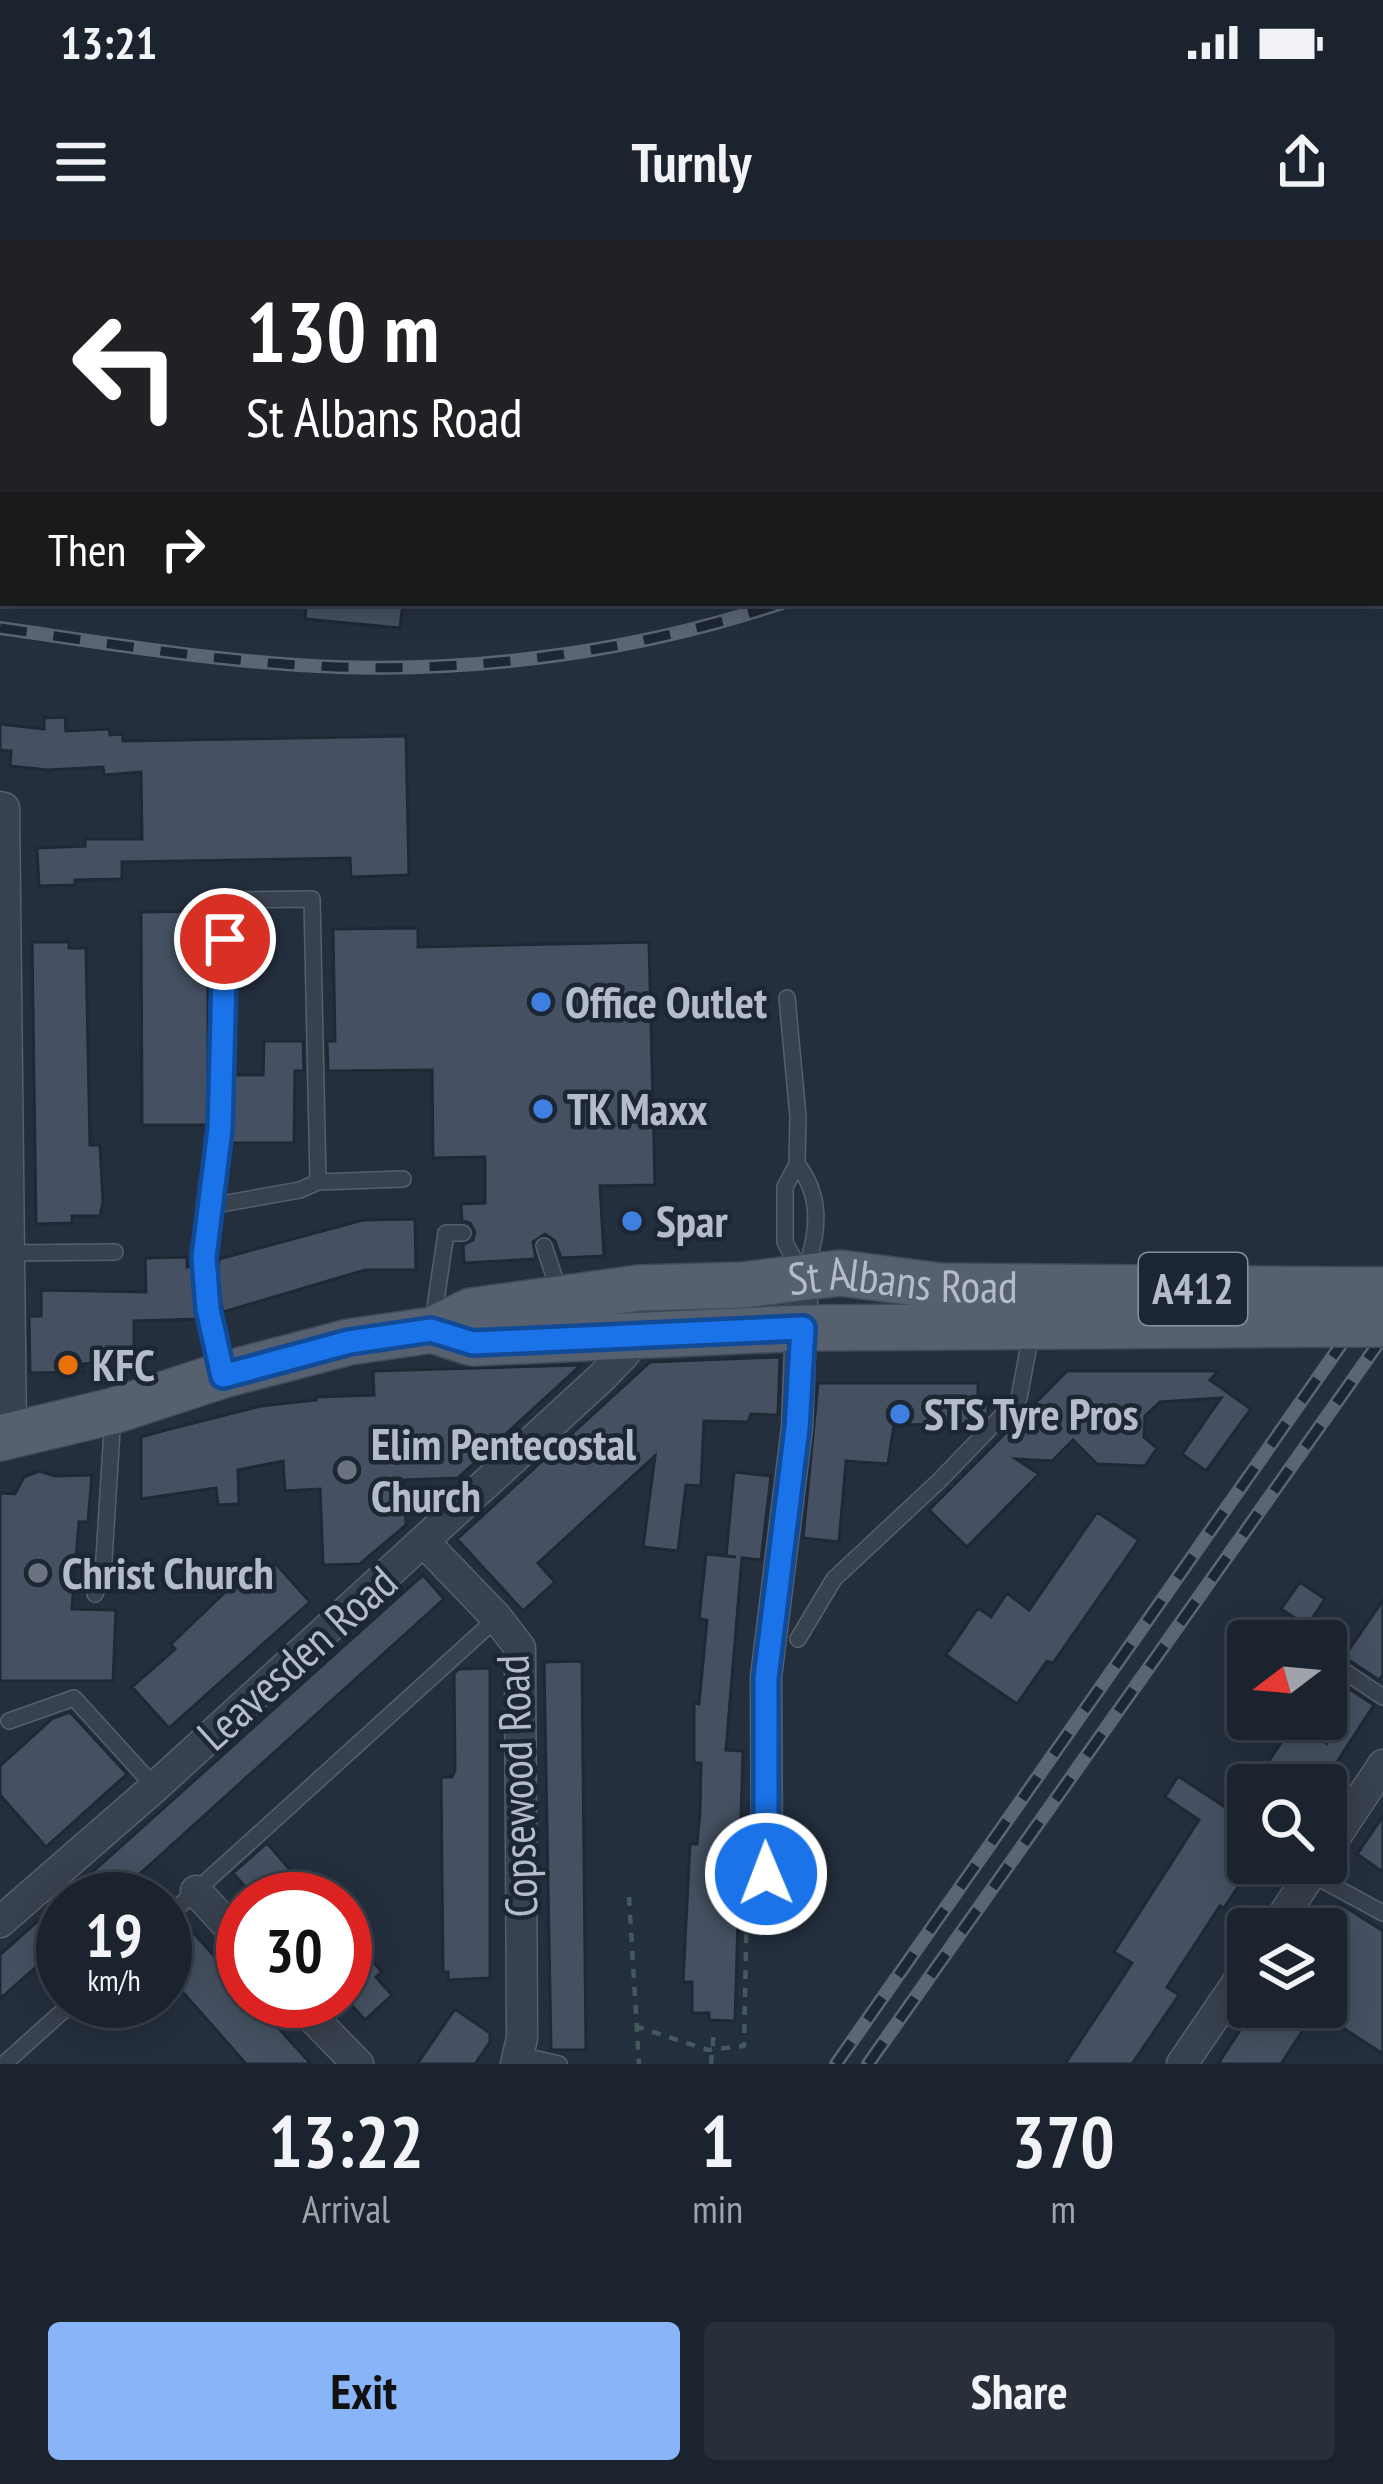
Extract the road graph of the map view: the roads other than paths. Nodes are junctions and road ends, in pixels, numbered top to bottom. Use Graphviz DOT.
graph roads {
  1 [pos="0,807"];
  2 [pos="787,998"];
  3 [pos="797,1164"];
  4 [pos="403,1179"];
  5 [pos="318,1182"];
  6 [pos="210,1205"];
  7 [pos="463,1233"];
  8 [pos="544,1246"];
  9 [pos="115,1252"];
  10 [pos="7,1253"];
  11 [pos="803,1277"];
  12 [pos="579,1295"];
  13 [pos="4,1298"];
  14 [pos="1356,1302"];
  15 [pos="1033,1308"];
  16 [pos="1383,1324"];
  17 [pos="803,1328"];
  18 [pos="431,1330"];
  19 [pos="630,1333"];
  20 [pos="223,1376"];
  21 [pos="113,1411"];
  22 [pos="6,1437"];
  23 [pos="424,1542"];
  24 [pos="95,1594"];
  25 [pos="497,1618"];
  26 [pos="798,1640"];
  27 [pos="1347,1673"];
  28 [pos="1383,1697"];
  29 [pos="9,1721"];
  30 [pos="1383,1765"];
  31 [pos="155,1786"];
  32 [pos="1347,1820"];
  33 [pos="766,1874"];
  34 [pos="1346,1884"];
  35 [pos="196,1891"];
  36 [pos="192,1895"];
  37 [pos="216,1913"];
  38 [pos="1383,1913"];
  39 [pos="0,1922"];
  40 [pos="1227,1998"];
  41 [pos="44,2028"];
  42 [pos="323,2028"];
  43 [pos="518,2060"];
  44 [pos="4,2064"];
  45 [pos="358,2064"];
  46 [pos="559,2064"];
  47 [pos="1182,2064"];
  1 -- 10 [label="street"];
  2 -- 3 [label="lane"];
  3 -- 11 [label="lane"];
  3 -- 11 [label="lane"];
  4 -- 5 [label="lane"];
  5 -- 6 [label="lane"];
  5 -- 6 [label="lane"];
  6 -- 20 [label="lane"];
  7 -- 18 [label="lane"];
  8 -- 12 [label="lane"];
  9 -- 10 [label="lane"];
  10 -- 13 [label="street"];
  11 -- 12 [label="main road, St Albans Road / A412"];
  11 -- 15 [label="main road, St Albans Road / A412"];
  11 -- 17 [label="street"];
  12 -- 18 [label="main road, St Albans Road / A412"];
  12 -- 19 [label="main road"];
  13 -- 22 [label="street"];
  14 -- 15 [label="main road, St Albans Road / A412"];
  14 -- 16 [label="main road, St Albans Road / A412, bridge"];
  15 -- 17 [label="main road, St Albans Road / A412"];
  15 -- 26 [label="lane"];
  17 -- 19 [label="main road, St Albans Road / A412"];
  17 -- 33 [label="street"];
  18 -- 19 [label="main road, St Albans Road / A412"];
  18 -- 20 [label="main road, St Albans Road / A412"];
  19 -- 23 [label="street, Leavesden Road"];
  20 -- 21 [label="main road, St Albans Road / A412"];
  21 -- 22 [label="main road, St Albans Road / A412"];
  21 -- 24 [label="lane"];
  23 -- 25 [label="street, Copsewood Road"];
  23 -- 31 [label="street, Leavesden Road"];
  25 -- 35 [label="lane"];
  25 -- 43 [label="street, Copsewood Road"];
  27 -- 28 [label="lane"];
  29 -- 31 [label="lane"];
  30 -- 32 [label="street"];
  31 -- 39 [label="street, Leavesden Road"];
  34 -- 38 [label="lane"];
  35 -- 36 [label="lane"];
  35 -- 37 [label="street"];
  40 -- 47 [label="street"];
  41 -- 44 [label="lane"];
  42 -- 45 [label="street"];
  43 -- 46 [label="lane"];
}
